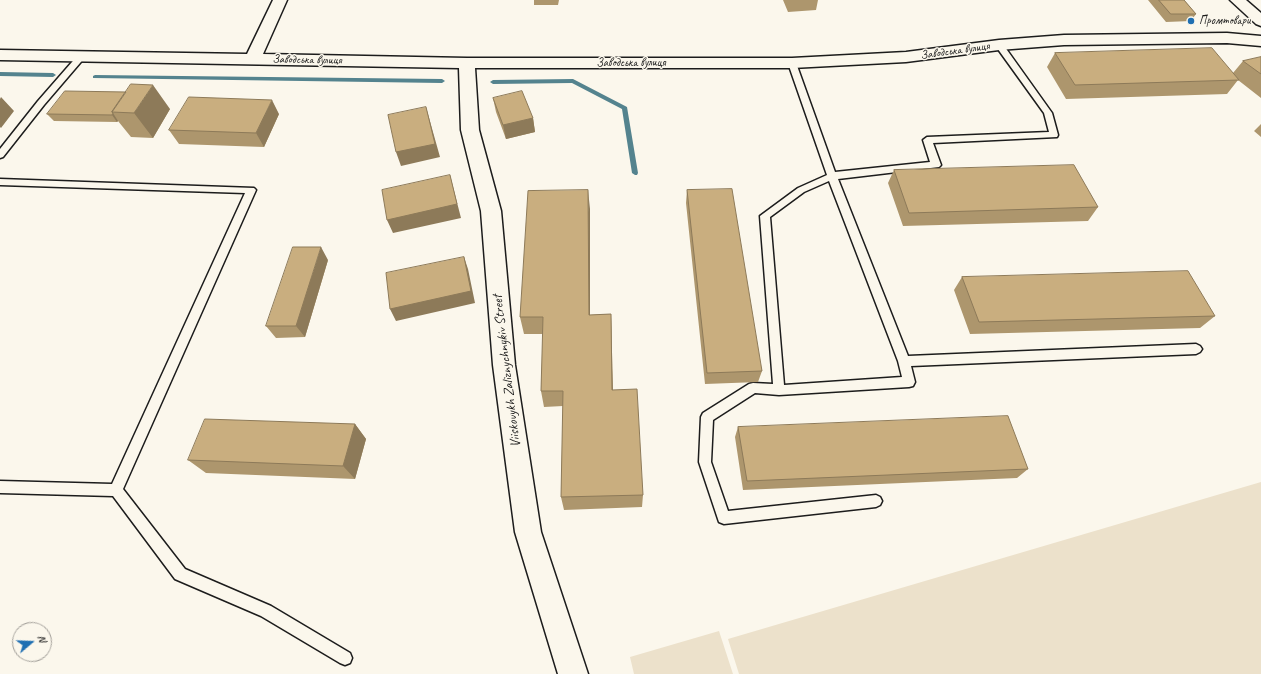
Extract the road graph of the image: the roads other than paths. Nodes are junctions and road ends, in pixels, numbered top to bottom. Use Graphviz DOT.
graph roads {
  1 [pos="280,0"];
  2 [pos="1237,0"];
  3 [pos="1261,21"];
  4 [pos="1261,40"];
  5 [pos="999,45"];
  6 [pos="0,55"];
  7 [pos="82,56"];
  8 [pos="253,58"];
  9 [pos="466,63"];
  10 [pos="792,63"];
  11 [pos="0,155"];
  12 [pos="832,176"];
  13 [pos="0,182"];
  14 [pos="1196,349"];
  15 [pos="904,361"];
  16 [pos="779,390"];
  17 [pos="0,487"];
  18 [pos="116,490"];
  19 [pos="876,502"];
  20 [pos="345,658"];
  21 [pos="574,674"];
  1 -- 8 [label="street"];
  2 -- 3 [label="street"];
  4 -- 5 [label="street, Заводська вулиця"];
  5 -- 10 [label="street, Заводська вулиця"];
  5 -- 12 [label="lane"];
  6 -- 7 [label="street, Заводська вулиця"];
  7 -- 8 [label="street, Заводська вулиця"];
  7 -- 11 [label="lane"];
  8 -- 9 [label="street, Заводська вулиця"];
  9 -- 10 [label="street, Заводська вулиця"];
  9 -- 21 [label="street, Viiskovykh Zaliznychnykiv Street"];
  10 -- 12 [label="lane"];
  12 -- 15 [label="lane"];
  12 -- 16 [label="lane"];
  13 -- 18 [label="lane"];
  14 -- 15 [label="lane"];
  15 -- 16 [label="lane"];
  16 -- 19 [label="lane"];
  17 -- 18 [label="lane"];
  18 -- 20 [label="lane"];
}
